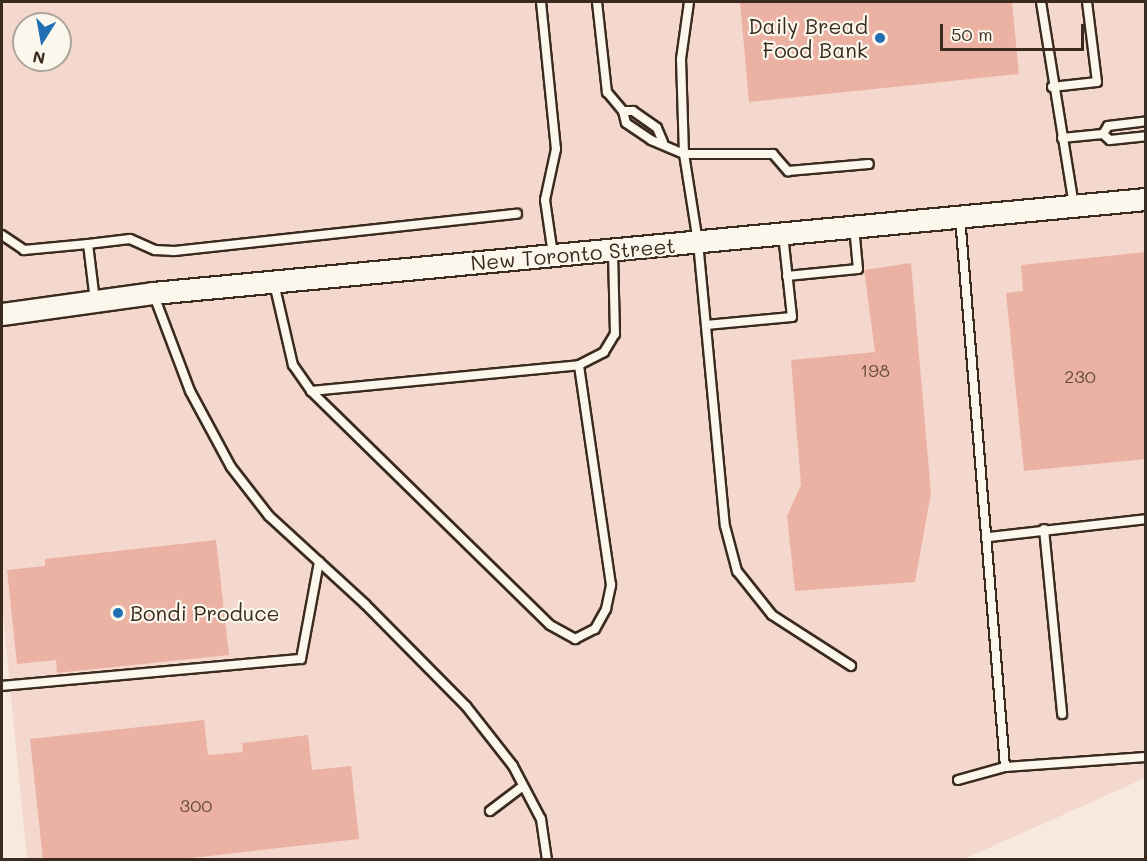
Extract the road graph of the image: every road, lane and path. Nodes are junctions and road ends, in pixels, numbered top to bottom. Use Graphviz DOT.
graph roads {
  1 [pos="541,2"];
  2 [pos="597,2"];
  3 [pos="689,2"];
  4 [pos="1041,2"];
  5 [pos="1087,2"];
  6 [pos="1052,87"];
  7 [pos="623,111"];
  8 [pos="1146,121"];
  9 [pos="1103,134"];
  10 [pos="1146,136"];
  11 [pos="1062,138"];
  12 [pos="663,142"];
  13 [pos="684,154"];
  14 [pos="869,164"];
  15 [pos="1146,199"];
  16 [pos="1074,206"];
  17 [pos="517,214"];
  18 [pos="960,217"];
  19 [pos="854,227"];
  20 [pos="2,234"];
  21 [pos="783,234"];
  22 [pos="698,242"];
  23 [pos="88,244"];
  24 [pos="613,250"];
  25 [pos="554,256"];
  26 [pos="787,276"];
  27 [pos="273,282"];
  28 [pos="153,293"];
  29 [pos="95,301"];
  30 [pos="2,314"];
  31 [pos="706,325"];
  32 [pos="579,365"];
  33 [pos="311,391"];
  34 [pos="1146,519"];
  35 [pos="1044,530"];
  36 [pos="988,537"];
  37 [pos="319,562"];
  38 [pos="851,666"];
  39 [pos="2,686"];
  40 [pos="1062,714"];
  41 [pos="1146,757"];
  42 [pos="1005,767"];
  43 [pos="958,780"];
  44 [pos="523,786"];
  45 [pos="490,811"];
  46 [pos="547,860"];
  1 -- 25 [label="lane"];
  2 -- 7 [label="lane"];
  3 -- 13 [label="lane"];
  4 -- 6 [label="lane"];
  5 -- 6 [label="lane"];
  6 -- 11 [label="lane"];
  7 -- 12 [label="lane"];
  7 -- 12 [label="lane"];
  8 -- 9 [label="lane"];
  9 -- 10 [label="lane"];
  9 -- 11 [label="lane"];
  11 -- 16 [label="lane"];
  12 -- 13 [label="lane"];
  13 -- 14 [label="lane"];
  13 -- 22 [label="lane"];
  15 -- 16 [label="street, New Toronto Street"];
  16 -- 18 [label="street, New Toronto Street"];
  17 -- 23 [label="lane"];
  18 -- 19 [label="street, New Toronto Street"];
  18 -- 36 [label="lane"];
  19 -- 21 [label="street, New Toronto Street"];
  19 -- 26 [label="lane"];
  20 -- 23 [label="lane"];
  21 -- 22 [label="street, New Toronto Street"];
  21 -- 26 [label="lane"];
  22 -- 24 [label="street, New Toronto Street"];
  22 -- 31 [label="lane"];
  23 -- 29 [label="lane"];
  24 -- 25 [label="street, New Toronto Street"];
  24 -- 32 [label="lane"];
  25 -- 27 [label="street, New Toronto Street"];
  26 -- 31 [label="lane"];
  27 -- 28 [label="street, New Toronto Street"];
  27 -- 33 [label="lane"];
  28 -- 29 [label="street, New Toronto Street"];
  28 -- 37 [label="lane"];
  29 -- 30 [label="street, New Toronto Street"];
  31 -- 38 [label="lane"];
  32 -- 33 [label="lane"];
  32 -- 33 [label="lane"];
  34 -- 35 [label="lane"];
  35 -- 36 [label="lane"];
  35 -- 40 [label="lane"];
  36 -- 42 [label="lane"];
  37 -- 39 [label="lane"];
  37 -- 44 [label="lane"];
  41 -- 42 [label="lane"];
  42 -- 43 [label="lane"];
  44 -- 45 [label="lane"];
  44 -- 46 [label="lane"];
}
